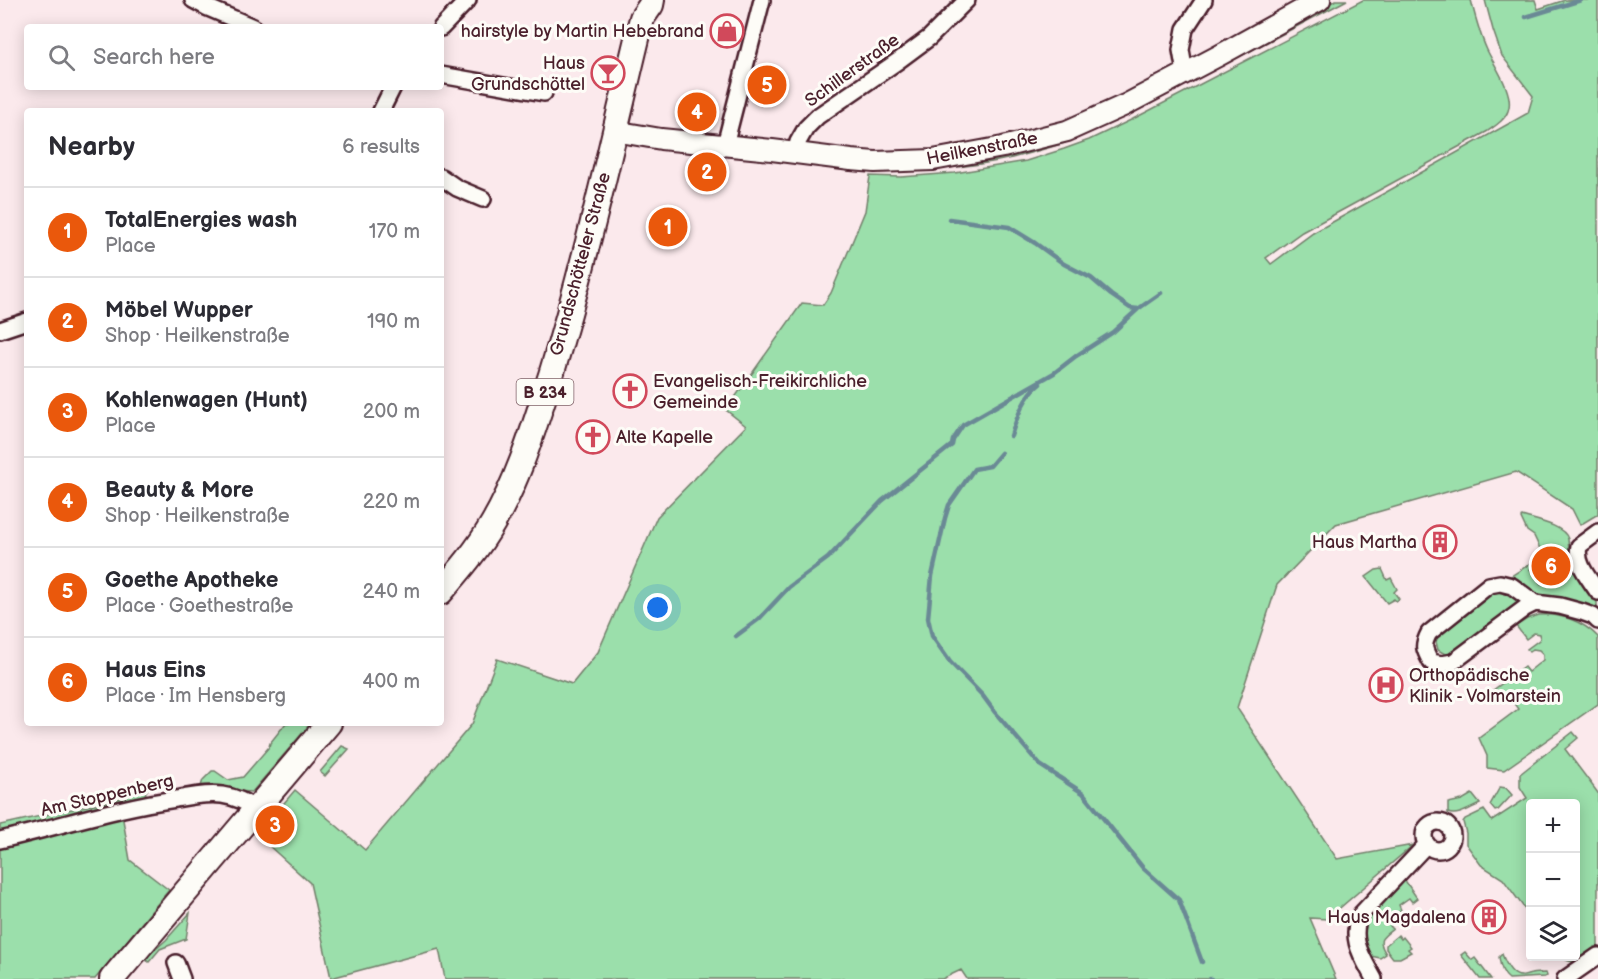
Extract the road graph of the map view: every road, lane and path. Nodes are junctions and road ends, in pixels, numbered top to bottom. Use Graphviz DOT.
graph roads {
  1 [pos="193,0"];
  2 [pos="468,0"];
  3 [pos="762,0"];
  4 [pos="967,0"];
  5 [pos="1204,0"];
  6 [pos="1320,0"];
  7 [pos="645,6"];
  8 [pos="246,24"];
  9 [pos="444,25"];
  10 [pos="1185,73"];
  11 [pos="444,76"];
  12 [pos="392,90"];
  13 [pos="544,93"];
  14 [pos="382,108"];
  15 [pos="615,131"];
  16 [pos="724,145"];
  17 [pos="795,153"];
  18 [pos="444,179"];
  19 [pos="483,199"];
  20 [pos="24,322"];
  21 [pos="0,330"];
  22 [pos="1598,532"];
  23 [pos="444,589"];
  24 [pos="1598,592"];
  25 [pos="1535,603"];
  26 [pos="1598,621"];
  27 [pos="326,726"];
  28 [pos="256,809"];
  29 [pos="0,840"];
  30 [pos="1427,844"];
  31 [pos="1598,956"];
  32 [pos="176,963"];
  33 [pos="112,979"];
  34 [pos="182,979"];
  35 [pos="1374,979"];
  36 [pos="1565,979"];
  1 -- 8 [label="street"];
  2 -- 9 [label="street"];
  3 -- 16 [label="street"];
  4 -- 17 [label="street, Schillerstraße"];
  5 -- 10 [label="street"];
  6 -- 10 [label="street, Heilkenstraße"];
  7 -- 15 [label="main road, Grundschötteler Straße / B 234"];
  10 -- 17 [label="street, Heilkenstraße"];
  11 -- 13 [label="street"];
  12 -- 14 [label="street"];
  15 -- 16 [label="street, Heilkenstraße"];
  15 -- 23 [label="main road, Grundschötteler Straße / B 234"];
  16 -- 17 [label="street, Heilkenstraße"];
  18 -- 19 [label="street"];
  20 -- 21 [label="street"];
  22 -- 24 [label="street"];
  25 -- 25 [label="street"];
  25 -- 26 [label="street"];
  27 -- 28 [label="main road"];
  28 -- 29 [label="street, Am Stoppenberg"];
  28 -- 33 [label="main road"];
  30 -- 35 [label="street"];
  31 -- 36 [label="street"];
  32 -- 34 [label="street"];
}
